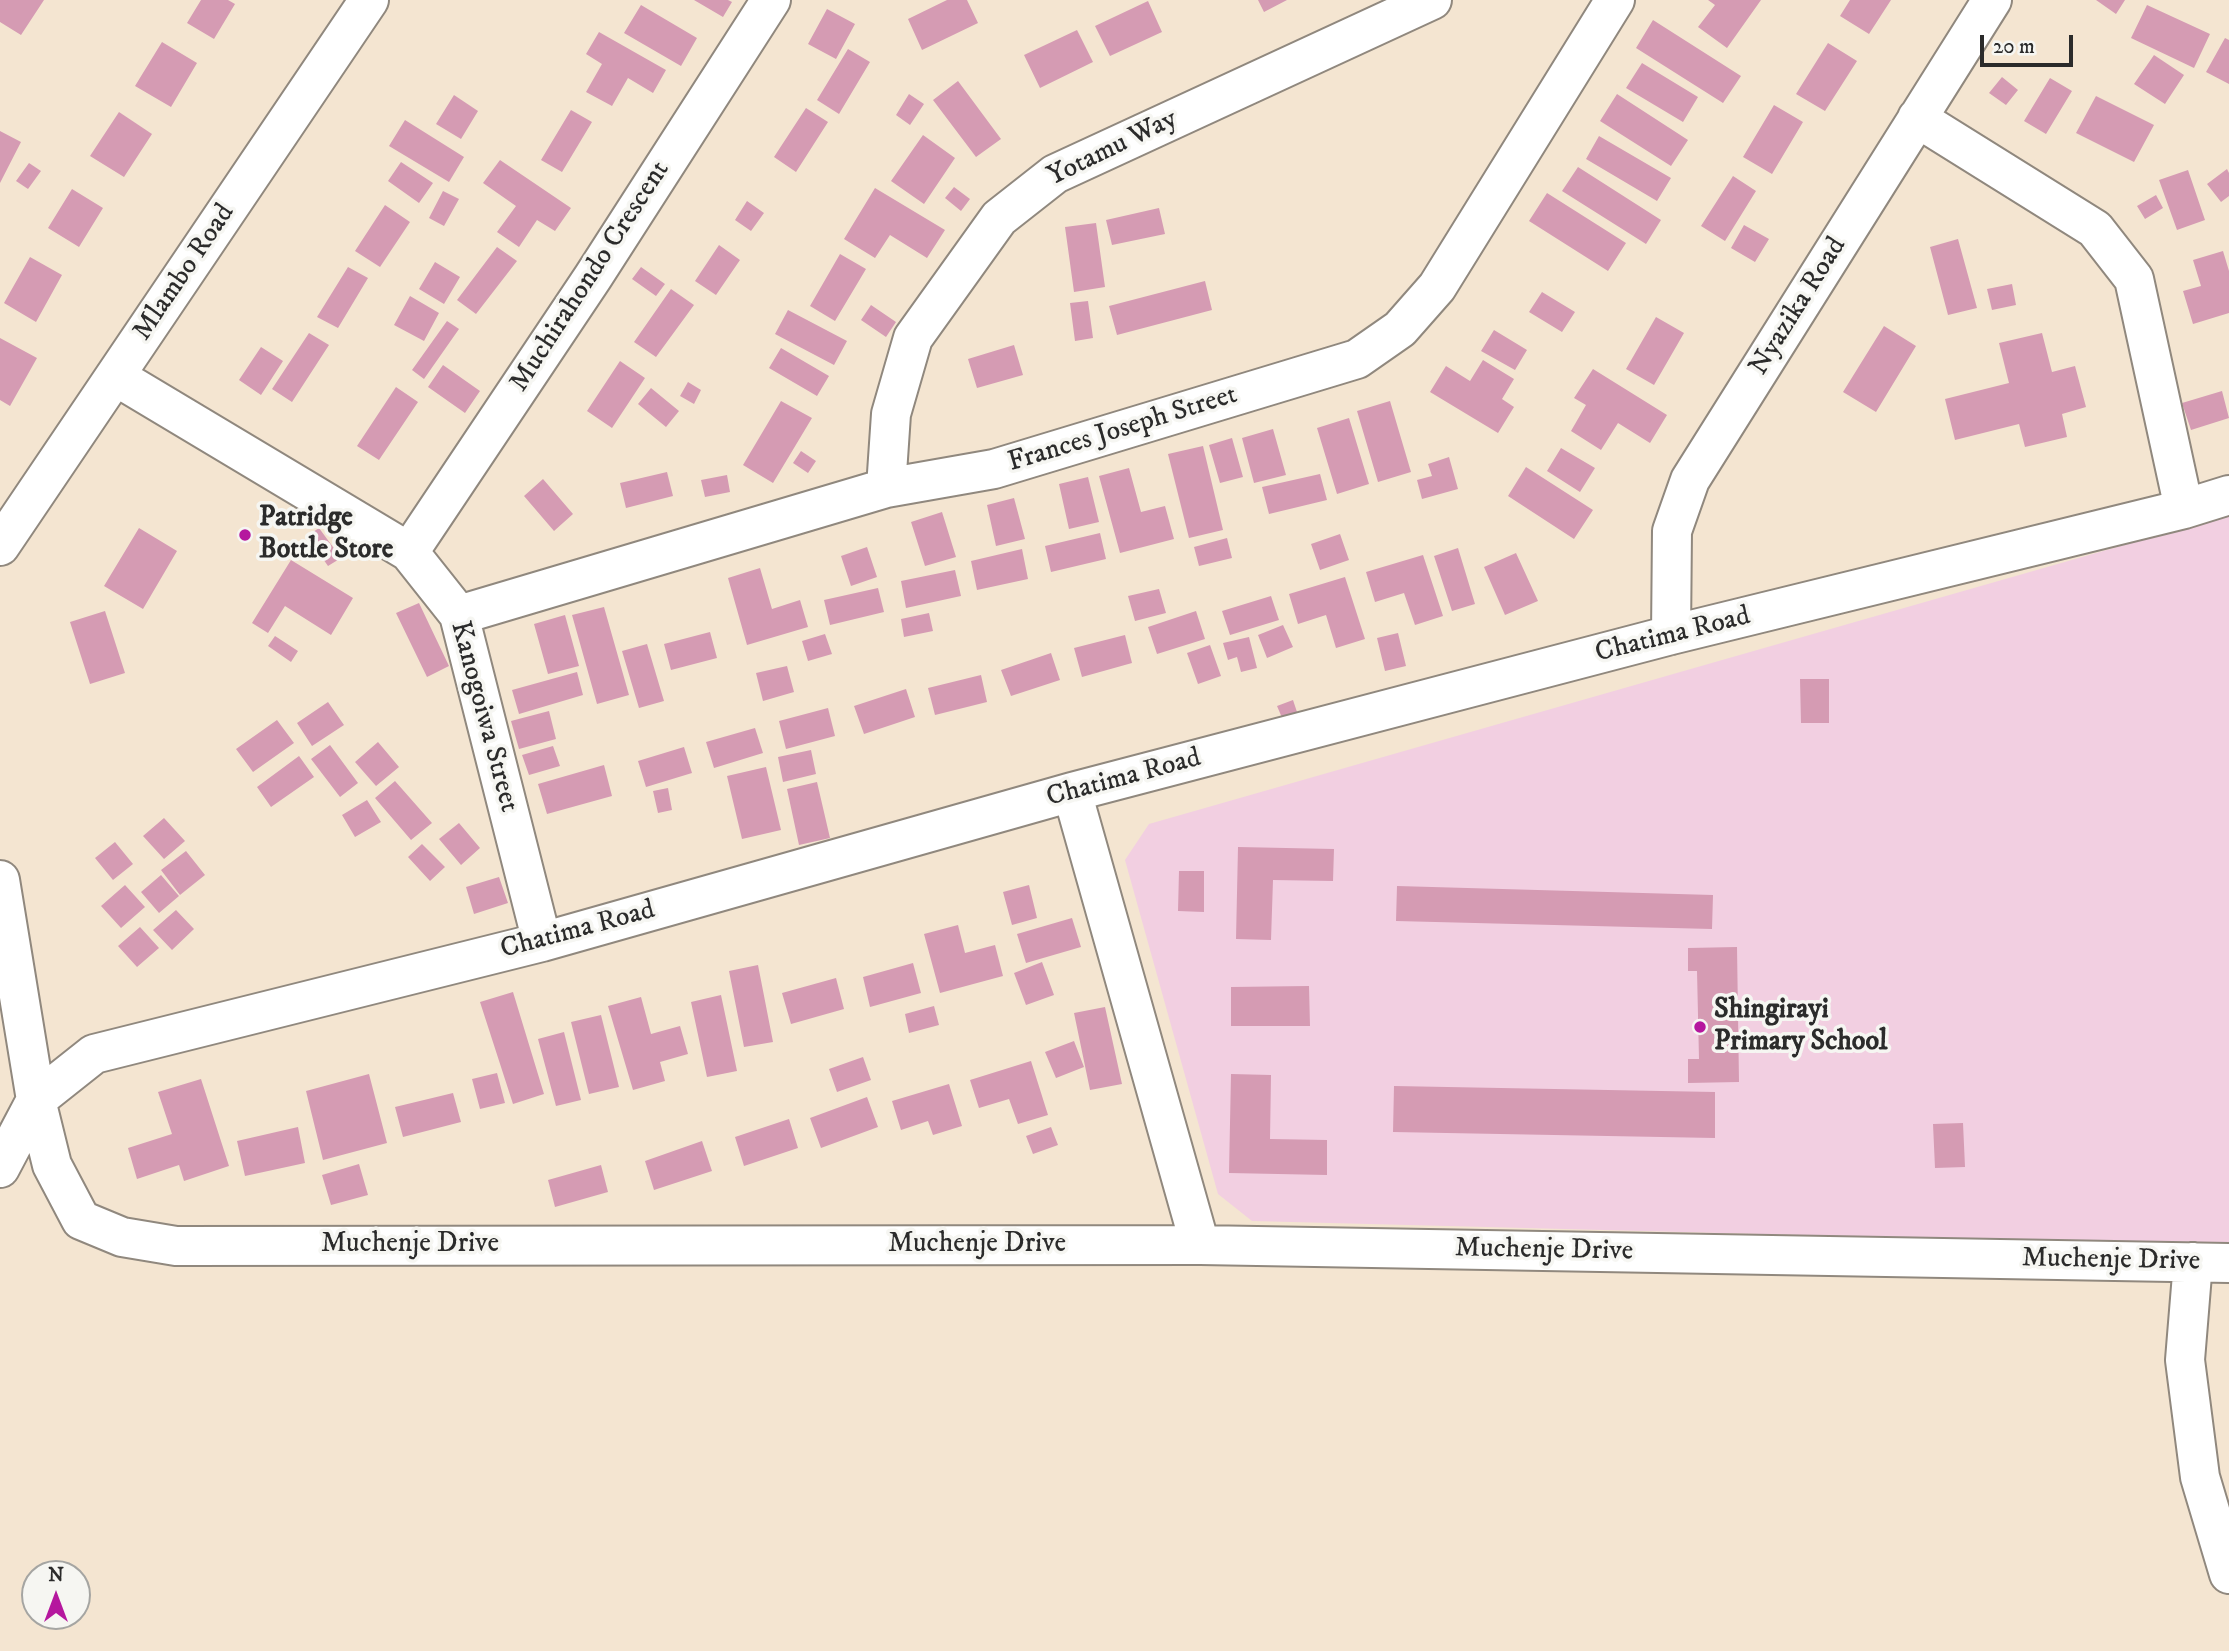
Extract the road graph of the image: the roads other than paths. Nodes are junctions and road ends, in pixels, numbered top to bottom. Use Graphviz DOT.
graph roads {
  1 [pos="369,0"];
  2 [pos="771,0"];
  3 [pos="1432,0"];
  4 [pos="1615,0"];
  5 [pos="1992,0"];
  6 [pos="1917,118"];
  7 [pos="115,376"];
  8 [pos="886,488"];
  9 [pos="2229,495"];
  10 [pos="2184,509"];
  11 [pos="0,546"];
  12 [pos="409,552"];
  13 [pos="459,615"];
  14 [pos="1671,635"];
  15 [pos="1072,793"];
  16 [pos="0,880"];
  17 [pos="542,942"];
  18 [pos="36,1100"];
  19 [pos="0,1168"];
  20 [pos="1200,1245"];
  21 [pos="2211,1263"];
  22 [pos="2229,1574"];
  1 -- 7 [label="street, Mlambo Road"];
  2 -- 12 [label="street, Muchirahondo Crescent"];
  3 -- 8 [label="street, Yotamu Way"];
  4 -- 8 [label="street, Frances Joseph Street"];
  5 -- 6 [label="street, Nyazika Road"];
  6 -- 10 [label="street"];
  6 -- 14 [label="street, Nyazika Road"];
  7 -- 11 [label="street, Mlambo Road"];
  7 -- 12 [label="street, Kanogoiwa Street"];
  8 -- 13 [label="street, Frances Joseph Street"];
  9 -- 10 [label="street, Chatima Road"];
  10 -- 14 [label="street, Chatima Road"];
  12 -- 13 [label="street, Kanogoiwa Street"];
  13 -- 17 [label="street, Kanogoiwa Street"];
  14 -- 15 [label="street, Chatima Road"];
  15 -- 17 [label="street, Chatima Road"];
  15 -- 20 [label="street"];
  16 -- 18 [label="street, Muchenje Drive"];
  17 -- 18 [label="street, Chatima Road"];
  18 -- 19 [label="street"];
  18 -- 20 [label="street, Muchenje Drive"];
  20 -- 21 [label="street, Muchenje Drive"];
  21 -- 22 [label="street"];
}
